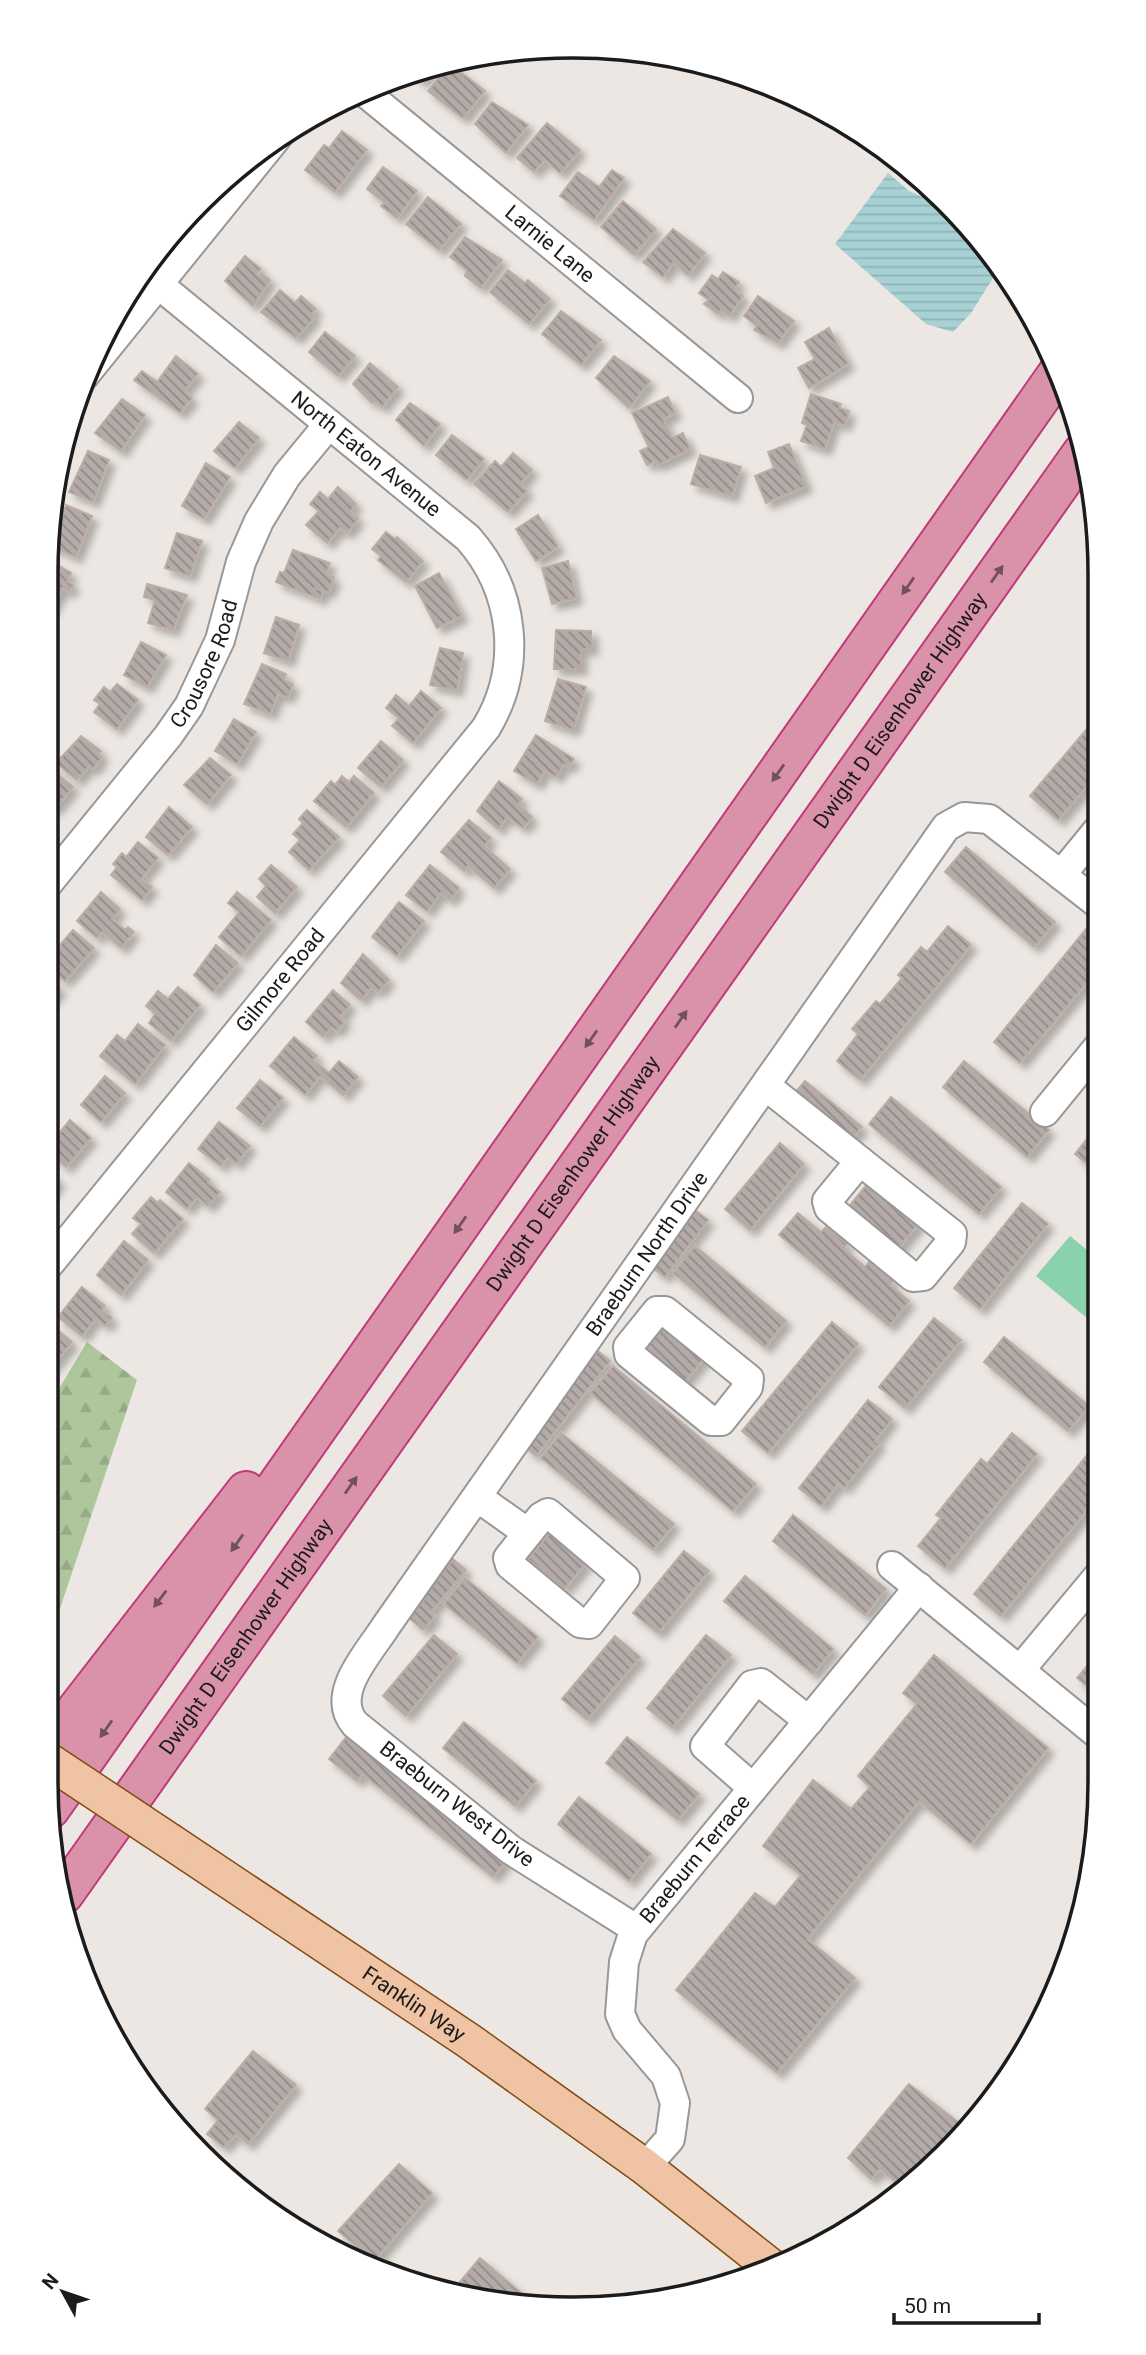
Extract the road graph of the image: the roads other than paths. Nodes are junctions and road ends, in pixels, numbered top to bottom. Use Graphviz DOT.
graph roads {
  1 [pos="372,99"];
  2 [pos="232,186"];
  3 [pos="154,273"];
  4 [pos="150,278"];
  5 [pos="1048,374"];
  6 [pos="1051,382"];
  7 [pos="738,398"];
  8 [pos="329,424"];
  9 [pos="1076,462"];
  10 [pos="976,490"];
  11 [pos="504,685"];
  12 [pos="1088,842"];
  13 [pos="58,871"];
  14 [pos="1062,875"];
  15 [pos="1088,896"];
  16 [pos="1088,1058"];
  17 [pos="766,1086"];
  18 [pos="1045,1112"];
  19 [pos="860,1161"];
  20 [pos="58,1253"];
  21 [pos="417,1287"];
  22 [pos="623,1287"];
  23 [pos="655,1313"];
  24 [pos="601,1318"];
  25 [pos="631,1343"];
  26 [pos="477,1497"];
  27 [pos="527,1533"];
  28 [pos="892,1566"];
  29 [pos="919,1587"];
  30 [pos="1088,1588"];
  31 [pos="1020,1670"];
  32 [pos="346,1707"];
  33 [pos="809,1721"];
  34 [pos="186,1722"];
  35 [pos="1088,1726"];
  36 [pos="58,1733"];
  37 [pos="58,1767"];
  38 [pos="753,1788"];
  39 [pos="58,1797"];
  40 [pos="69,1888"];
  41 [pos="75,1915"];
  42 [pos="636,1929"];
  43 [pos="645,2167"];
  44 [pos="763,2261"];
  1 -- 7 [label="street, Larnie Lane"];
  2 -- 3 [label="street"];
  4 -- 8 [label="street, North Eaton Avenue"];
  5 -- 10 [label="highway"];
  6 -- 10 [label="highway"];
  8 -- 11 [label="street, North Eaton Avenue"];
  8 -- 13 [label="street, Crousore Road"];
  34 -- 9 [label="highway, Dwight D Eisenhower Highway, one-way"];
  10 -- 21 [label="highway, one-way"];
  11 -- 20 [label="street, Gilmore Road"];
  12 -- 14 [label="street"];
  14 -- 15 [label="street"];
  14 -- 17 [label="street, Braeburn North Drive"];
  16 -- 18 [label="street"];
  17 -- 19 [label="street"];
  17 -- 22 [label="street, Braeburn North Drive"];
  21 -- 36 [label="highway, one-way"];
  21 -- 39 [label="highway, one-way"];
  22 -- 23 [label="street"];
  22 -- 24 [label="street, Braeburn North Drive"];
  23 -- 25 [label="street"];
  23 -- 25 [label="street"];
  24 -- 25 [label="street"];
  24 -- 26 [label="street, Braeburn North Drive"];
  26 -- 27 [label="street"];
  26 -- 32 [label="street, Braeburn North Drive"];
  28 -- 29 [label="street"];
  29 -- 31 [label="street"];
  29 -- 33 [label="street, Braeburn Terrace"];
  30 -- 31 [label="street"];
  31 -- 35 [label="street"];
  32 -- 42 [label="street, Braeburn West Drive"];
  33 -- 38 [label="street, Braeburn Terrace"];
  33 -- 38 [label="street, Braeburn Terrace"];
  34 -- 40 [label="highway, Dwight D Eisenhower Highway"];
  34 -- 41 [label="highway"];
  37 -- 43 [label="main road, Franklin Way, bridge"];
  38 -- 42 [label="street, Braeburn Terrace"];
  42 -- 43 [label="street"];
  43 -- 44 [label="main road, Franklin Way"];
}
